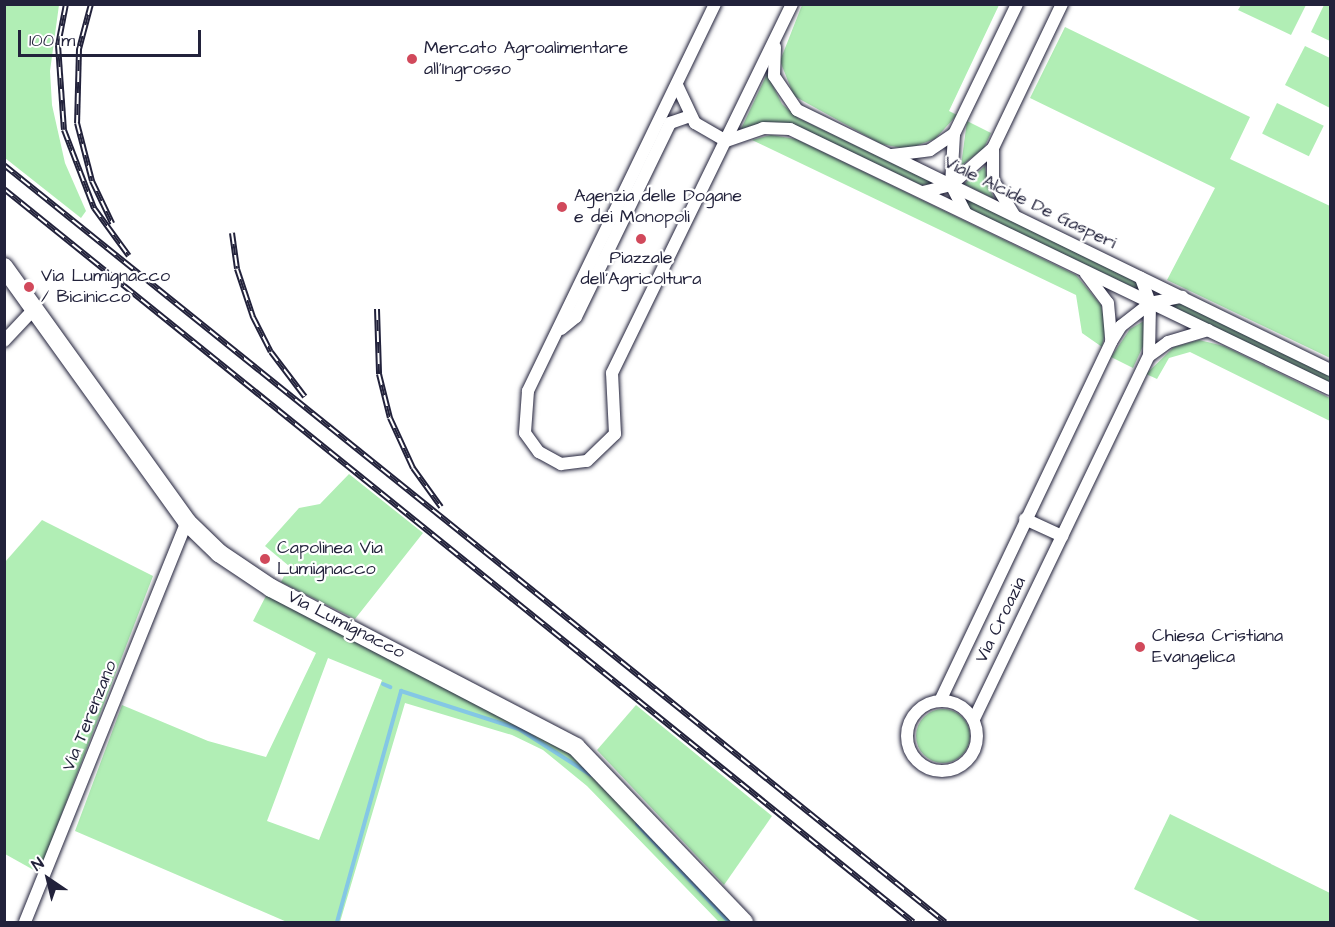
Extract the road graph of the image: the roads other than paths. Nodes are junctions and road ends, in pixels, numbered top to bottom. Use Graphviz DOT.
graph roads {
  1 [pos="715,4"];
  2 [pos="792,4"];
  3 [pos="1017,4"];
  4 [pos="1062,4"];
  5 [pos="781,26"];
  6 [pos="677,86"];
  7 [pos="690,116"];
  8 [pos="954,134"];
  9 [pos="726,141"];
  10 [pos="993,148"];
  11 [pos="887,155"];
  12 [pos="951,185"];
  13 [pos="922,192"];
  14 [pos="964,212"];
  15 [pos="1014,216"];
  16 [pos="4,267"];
  17 [pos="1082,269"];
  18 [pos="1142,278"];
  19 [pos="1182,297"];
  20 [pos="1150,303"];
  21 [pos="34,309"];
  22 [pos="1209,330"];
  23 [pos="557,332"];
  24 [pos="4,341"];
  25 [pos="1111,342"];
  26 [pos="1149,356"];
  27 [pos="1330,370"];
  28 [pos="1330,389"];
  29 [pos="1025,519"];
  30 [pos="187,522"];
  31 [pos="1062,536"];
  32 [pos="940,700"];
  33 [pos="974,719"];
  34 [pos="25,922"];
  35 [pos="744,922"];
  1 -- 6 [label="street"];
  2 -- 5 [label="street"];
  3 -- 8 [label="street"];
  4 -- 10 [label="street"];
  5 -- 9 [label="street"];
  5 -- 11 [label="street, Viale Alcide De Gasperi"];
  6 -- 7 [label="street"];
  6 -- 23 [label="street"];
  7 -- 9 [label="street"];
  7 -- 23 [label="street"];
  8 -- 11 [label="street"];
  8 -- 12 [label="street"];
  9 -- 13 [label="street, Viale Alcide De Gasperi"];
  9 -- 23 [label="street"];
  10 -- 12 [label="street"];
  10 -- 15 [label="street"];
  11 -- 12 [label="street, Viale Alcide De Gasperi"];
  12 -- 13 [label="street"];
  12 -- 14 [label="street"];
  12 -- 15 [label="street, Viale Alcide De Gasperi"];
  13 -- 14 [label="street, Viale Alcide De Gasperi"];
  14 -- 17 [label="street, Viale Alcide De Gasperi"];
  15 -- 18 [label="street, Viale Alcide De Gasperi"];
  16 -- 21 [label="main road, Via Lumignacco"];
  17 -- 20 [label="street, Viale Alcide De Gasperi"];
  17 -- 25 [label="street"];
  18 -- 19 [label="street, Viale Alcide De Gasperi"];
  18 -- 20 [label="street, Via Croazia"];
  19 -- 20 [label="street, Via Croazia"];
  19 -- 27 [label="street, Viale Alcide De Gasperi"];
  20 -- 22 [label="street, Viale Alcide De Gasperi"];
  20 -- 25 [label="street, Via Croazia"];
  20 -- 26 [label="street, Via Croazia"];
  21 -- 24 [label="street"];
  21 -- 30 [label="main road, Via Lumignacco"];
  22 -- 26 [label="street"];
  22 -- 28 [label="street, Viale Alcide De Gasperi"];
  25 -- 29 [label="street, Via Croazia"];
  26 -- 31 [label="street, Via Croazia"];
  29 -- 31 [label="street"];
  29 -- 32 [label="street, Via Croazia"];
  30 -- 34 [label="street, Via Terenzano"];
  30 -- 35 [label="main road, Via Lumignacco"];
  31 -- 33 [label="street, Via Croazia"];
  32 -- 33 [label="street"];
  32 -- 33 [label="street, Via Croazia"];
}
